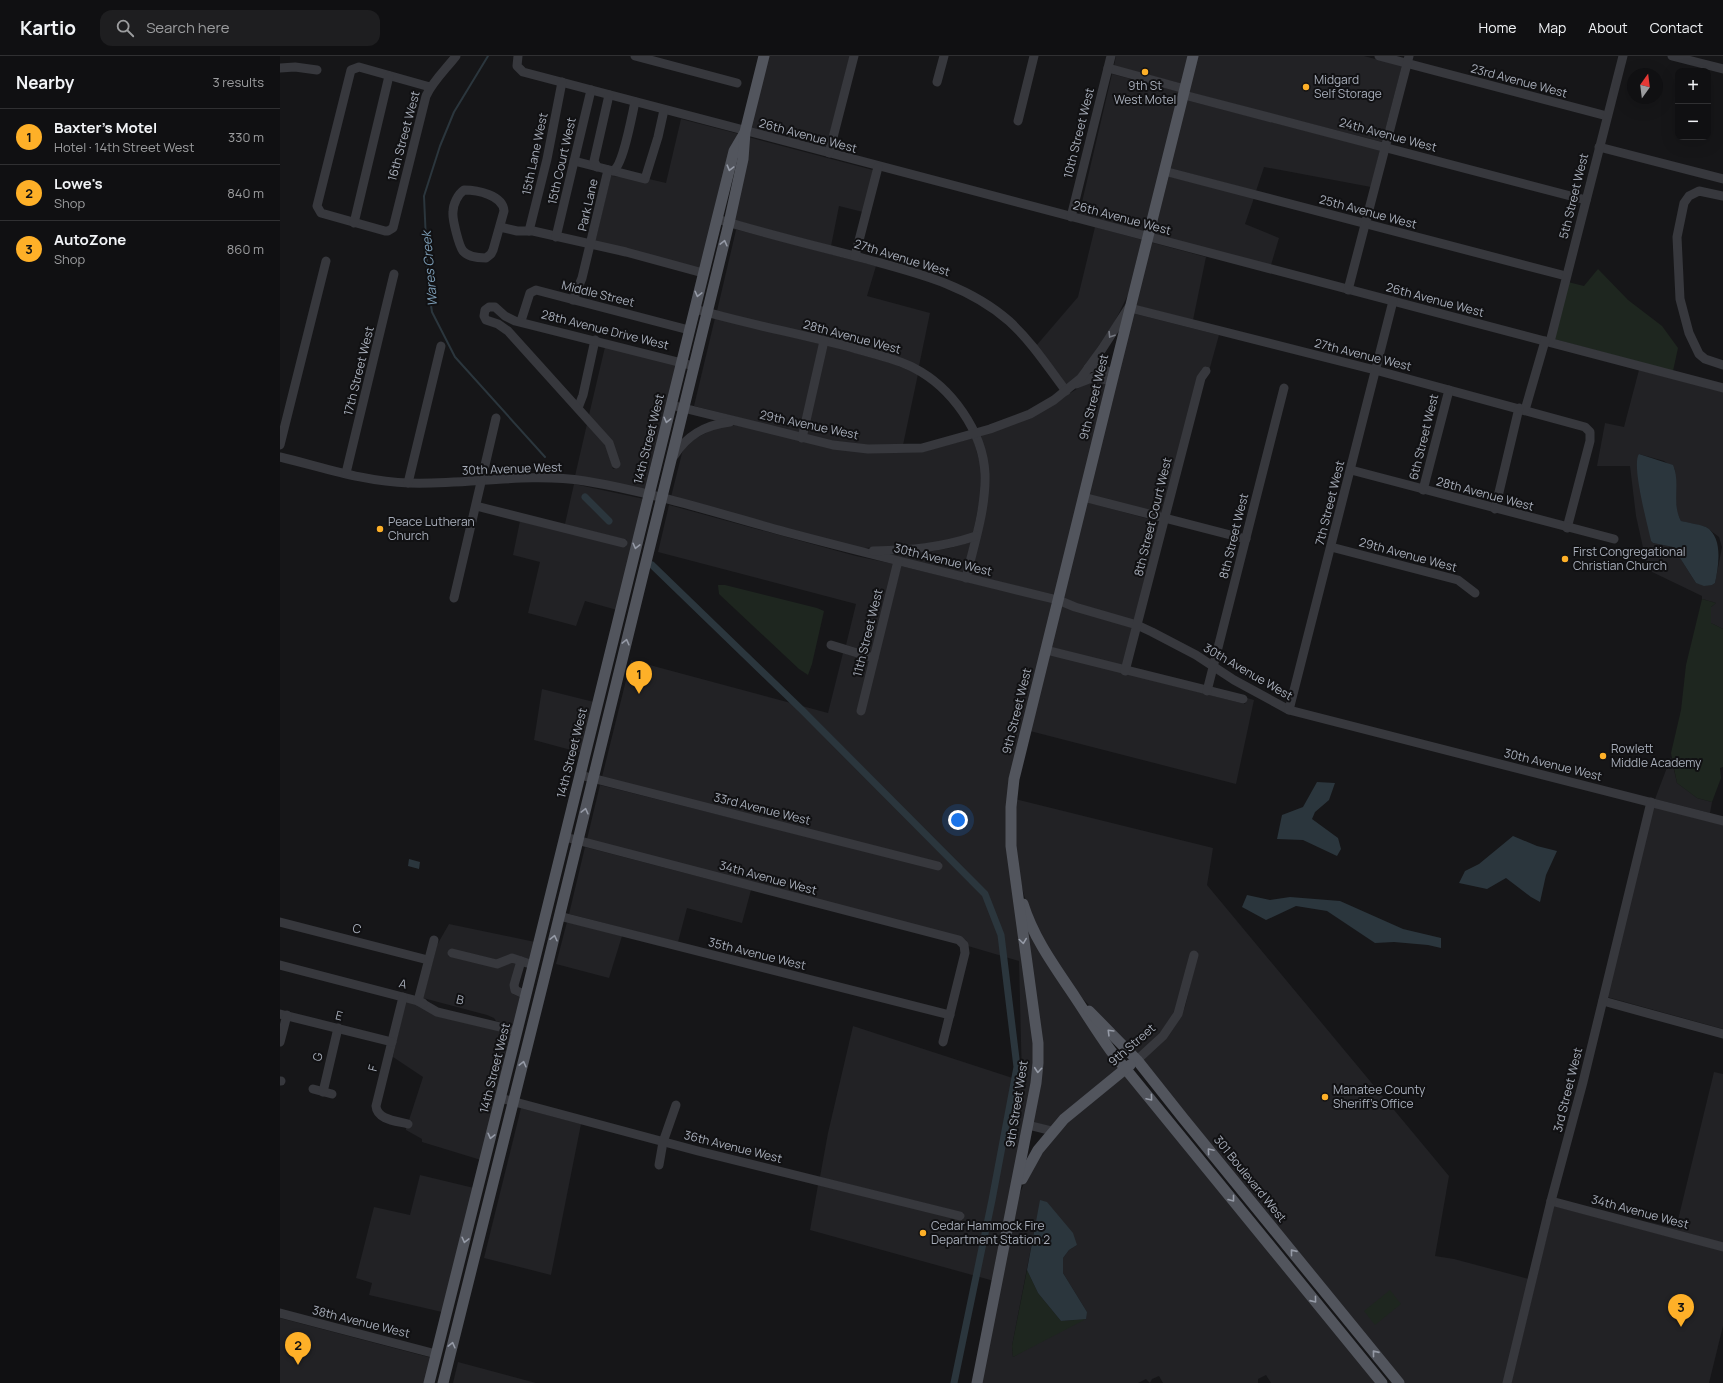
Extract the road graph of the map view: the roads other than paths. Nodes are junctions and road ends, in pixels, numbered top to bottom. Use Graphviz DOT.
graph roads {
  1 [pos="456,56"];
  2 [pos="518,56"];
  3 [pos="635,56"];
  4 [pos="764,56"];
  5 [pos="854,56"];
  6 [pos="944,56"];
  7 [pos="1034,56"];
  8 [pos="1111,56"];
  9 [pos="1193,56"];
  10 [pos="1379,56"];
  11 [pos="1623,56"];
  12 [pos="1672,56"];
  13 [pos="1408,60"];
  14 [pos="280,68"];
  15 [pos="1108,68"];
  16 [pos="1723,69"];
  17 [pos="317,70"];
  18 [pos="389,76"];
  19 [pos="562,82"];
  20 [pos="937,82"];
  21 [pos="737,83"];
  22 [pos="430,87"];
  23 [pos="591,90"];
  24 [pos="1184,92"];
  25 [pos="610,95"];
  26 [pos="635,102"];
  27 [pos="664,110"];
  28 [pos="1607,116"];
  29 [pos="1018,122"];
  30 [pos="745,132"];
  31 [pos="1385,147"];
  32 [pos="1599,147"];
  33 [pos="829,153"];
  34 [pos="574,161"];
  35 [pos="598,167"];
  36 [pos="878,167"];
  37 [pos="611,171"];
  38 [pos="1164,171"];
  39 [pos="1723,179"];
  40 [pos="1723,196"];
  41 [pos="1586,200"];
  42 [pos="1070,216"];
  43 [pos="717,219"];
  44 [pos="354,223"];
  45 [pos="729,223"];
  46 [pos="1365,223"];
  47 [pos="500,226"];
  48 [pos="529,231"];
  49 [pos="556,237"];
  50 [pos="1148,237"];
  51 [pos="590,245"];
  52 [pos="855,256"];
  53 [pos="326,261"];
  54 [pos="394,274"];
  55 [pos="703,274"];
  56 [pos="1566,276"];
  57 [pos="1348,290"];
  58 [pos="573,300"];
  59 [pos="1393,301"];
  60 [pos="1130,305"];
  61 [pos="695,309"];
  62 [pos="707,312"];
  63 [pos="510,319"];
  64 [pos="521,321"];
  65 [pos="505,328"];
  66 [pos="689,330"];
  67 [pos="596,340"];
  68 [pos="824,341"];
  69 [pos="1547,341"];
  70 [pos="441,346"];
  71 [pos="681,362"];
  72 [pos="1723,365"];
  73 [pos="694,366"];
  74 [pos="1088,368"];
  75 [pos="1375,370"];
  76 [pos="1206,371"];
  77 [pos="1113,377"];
  78 [pos="1075,384"];
  79 [pos="1284,388"];
  80 [pos="1723,388"];
  81 [pos="1449,390"];
  82 [pos="1066,391"];
  83 [pos="671,405"];
  84 [pos="578,408"];
  85 [pos="684,408"];
  86 [pos="1522,409"];
  87 [pos="496,418"];
  88 [pos="736,421"];
  89 [pos="975,434"];
  90 [pos="802,438"];
  91 [pos="280,445"];
  92 [pos="280,457"];
  93 [pos="671,461"];
  94 [pos="616,464"];
  95 [pos="1350,470"];
  96 [pos="346,473"];
  97 [pos="481,481"];
  98 [pos="408,483"];
  99 [pos="1423,490"];
  100 [pos="649,496"];
  101 [pos="1083,498"];
  102 [pos="662,499"];
  103 [pos="476,506"];
  104 [pos="1495,509"];
  105 [pos="1164,519"];
  106 [pos="1567,528"];
  107 [pos="976,536"];
  108 [pos="1246,539"];
  109 [pos="1614,539"];
  110 [pos="623,543"];
  111 [pos="1331,547"];
  112 [pos="860,552"];
  113 [pos="898,561"];
  114 [pos="966,578"];
  115 [pos="1475,594"];
  116 [pos="454,598"];
  117 [pos="1058,600"];
  118 [pos="1137,625"];
  119 [pos="831,645"];
  120 [pos="1046,650"];
  121 [pos="874,658"];
  122 [pos="1214,666"];
  123 [pos="1125,671"];
  124 [pos="1207,691"];
  125 [pos="1243,699"];
  126 [pos="1289,710"];
  127 [pos="861,711"];
  128 [pos="580,775"];
  129 [pos="592,779"];
  130 [pos="1651,802"];
  131 [pos="1723,821"];
  132 [pos="565,837"];
  133 [pos="578,840"];
  134 [pos="938,866"];
  135 [pos="1015,875"];
  136 [pos="559,916"];
  137 [pos="280,922"];
  138 [pos="434,940"];
  139 [pos="452,953"];
  140 [pos="1194,955"];
  141 [pos="428,960"];
  142 [pos="520,961"];
  143 [pos="280,965"];
  144 [pos="533,966"];
  145 [pos="526,995"];
  146 [pos="403,997"];
  147 [pos="1075,997"];
  148 [pos="418,1001"];
  149 [pos="1603,1001"];
  150 [pos="283,1015"];
  151 [pos="950,1015"];
  152 [pos="338,1028"];
  153 [pos="517,1031"];
  154 [pos="1723,1034"];
  155 [pos="280,1042"];
  156 [pos="392,1042"];
  157 [pos="944,1042"];
  158 [pos="1137,1060"];
  159 [pos="1125,1068"];
  160 [pos="313,1089"];
  161 [pos="323,1092"];
  162 [pos="332,1094"];
  163 [pos="500,1098"];
  164 [pos="513,1102"];
  165 [pos="676,1105"];
  166 [pos="408,1124"];
  167 [pos="1028,1125"];
  168 [pos="1052,1131"];
  169 [pos="663,1142"];
  170 [pos="659,1165"];
  171 [pos="1232,1178"];
  172 [pos="1222,1186"];
  173 [pos="1014,1199"];
  174 [pos="1551,1201"];
  175 [pos="960,1216"];
  176 [pos="1723,1247"];
  177 [pos="462,1306"];
  178 [pos="280,1313"];
  179 [pos="446,1314"];
  180 [pos="436,1354"];
  181 [pos="429,1383"];
  182 [pos="442,1383"];
  183 [pos="977,1383"];
  184 [pos="1382,1383"];
  185 [pos="1400,1383"];
  186 [pos="1507,1383"];
  1 -- 22 [label="street, 16th Street West"];
  2 -- 19 [label="street, 26th Avenue West"];
  3 -- 21 [label="street"];
  4 -- 30 [label="main road, 14th Street West"];
  5 -- 33 [label="street"];
  6 -- 20 [label="street"];
  7 -- 29 [label="street"];
  8 -- 15 [label="street, 10th Street West"];
  9 -- 24 [label="main road, 9th Street West"];
  10 -- 13 [label="street, 23rd Avenue West"];
  11 -- 28 [label="street, 5th Street West"];
  12 -- 16 [label="street"];
  13 -- 28 [label="street, 23rd Avenue West"];
  13 -- 31 [label="street"];
  14 -- 17 [label="street"];
  15 -- 24 [label="street, 24th Avenue West"];
  15 -- 42 [label="street, 10th Street West"];
  18 -- 22 [label="street"];
  18 -- 44 [label="street"];
  18 -- 44 [label="street"];
  19 -- 23 [label="street, 26th Avenue West"];
  19 -- 48 [label="street, 15th Lane West"];
  22 -- 44 [label="street, 16th Street West"];
  23 -- 25 [label="street, 26th Avenue West"];
  23 -- 34 [label="street, 15th Court West"];
  24 -- 31 [label="street, 24th Avenue West"];
  24 -- 38 [label="main road, 9th Street West"];
  25 -- 26 [label="street, 26th Avenue West"];
  25 -- 35 [label="street"];
  26 -- 27 [label="street, 26th Avenue West"];
  26 -- 37 [label="street, Park Lane"];
  27 -- 30 [label="street, 26th Avenue West"];
  27 -- 37 [label="street"];
  28 -- 32 [label="street, 5th Street West"];
  30 -- 33 [label="street, 26th Avenue West"];
  30 -- 43 [label="main road, 14th Street West, one-way"];
  30 -- 45 [label="main road, 14th Street West"];
  31 -- 41 [label="street, 24th Avenue West"];
  31 -- 46 [label="street"];
  32 -- 39 [label="street"];
  32 -- 41 [label="street, 5th Street West"];
  33 -- 36 [label="street, 26th Avenue West"];
  34 -- 35 [label="street"];
  34 -- 49 [label="street, 15th Court West"];
  35 -- 37 [label="street"];
  36 -- 42 [label="street, 26th Avenue West"];
  36 -- 52 [label="street"];
  37 -- 51 [label="street, Park Lane"];
  38 -- 46 [label="street, 25th Avenue West"];
  38 -- 50 [label="main road, 9th Street West"];
  40 -- 72 [label="street"];
  41 -- 56 [label="street, 5th Street West"];
  42 -- 50 [label="street, 26th Avenue West"];
  43 -- 45 [label="street, 27th Avenue West"];
  43 -- 55 [label="main road, 14th Street West"];
  45 -- 52 [label="street, 27th Avenue West"];
  62 -- 45 [label="main road, 14th Street West, one-way"];
  46 -- 56 [label="street, 25th Avenue West"];
  46 -- 57 [label="street"];
  47 -- 47 [label="street"];
  47 -- 48 [label="street"];
  48 -- 49 [label="street"];
  49 -- 51 [label="street"];
  50 -- 57 [label="street, 26th Avenue West"];
  50 -- 60 [label="main road, 9th Street West"];
  51 -- 55 [label="street"];
  51 -- 58 [label="street, Park Lane"];
  52 -- 82 [label="street, 27th Avenue West"];
  53 -- 91 [label="street"];
  54 -- 96 [label="street, 17th Street West"];
  55 -- 61 [label="main road, 14th Street West, one-way"];
  56 -- 69 [label="street, 5th Street West"];
  57 -- 59 [label="street, 26th Avenue West"];
  58 -- 64 [label="street, Middle Street"];
  58 -- 66 [label="street, Middle Street"];
  59 -- 69 [label="street, 26th Avenue West"];
  59 -- 75 [label="street, 7th Street West"];
  60 -- 74 [label="street, 29th Avenue West, one-way"];
  60 -- 75 [label="street, 27th Avenue West"];
  60 -- 77 [label="main road, 9th Street West"];
  61 -- 62 [label="street, 28th Avenue West"];
  61 -- 66 [label="main road, 14th Street West"];
  62 -- 68 [label="street, 28th Avenue West"];
  62 -- 73 [label="main road, 14th Street West"];
  63 -- 64 [label="street, 28th Avenue Drive West"];
  63 -- 65 [label="street"];
  63 -- 65 [label="street"];
  64 -- 67 [label="street, 28th Avenue Drive West"];
  65 -- 84 [label="street"];
  66 -- 71 [label="main road, 14th Street West"];
  67 -- 71 [label="street, 28th Avenue Drive West"];
  67 -- 84 [label="street"];
  68 -- 89 [label="street, 28th Avenue West"];
  68 -- 90 [label="street"];
  69 -- 80 [label="street, 26th Avenue West"];
  69 -- 86 [label="street, 5th Street West"];
  70 -- 98 [label="street"];
  71 -- 73 [label="street, 28th Avenue Drive West"];
  71 -- 83 [label="main road, 14th Street West"];
  73 -- 85 [label="main road, 14th Street West"];
  74 -- 77 [label="street"];
  74 -- 78 [label="street, 29th Avenue West"];
  75 -- 81 [label="street, 27th Avenue West"];
  75 -- 95 [label="street, 7th Street West"];
  76 -- 105 [label="street, 8th Street Court West"];
  77 -- 78 [label="street, 29th Avenue West"];
  77 -- 101 [label="main road, 9th Street West"];
  78 -- 82 [label="street, 29th Avenue West"];
  79 -- 108 [label="street, 8th Street West"];
  81 -- 86 [label="street, 27th Avenue West"];
  81 -- 99 [label="street, 6th Street West"];
  82 -- 89 [label="street, 29th Avenue West"];
  83 -- 85 [label="street, 29th Avenue West"];
  83 -- 100 [label="main road, 14th Street West, one-way"];
  84 -- 94 [label="street"];
  85 -- 88 [label="street, 29th Avenue West"];
  85 -- 93 [label="main road, 14th Street West"];
  86 -- 104 [label="street, 5th Street West"];
  86 -- 106 [label="street, 27th Avenue West"];
  87 -- 97 [label="street"];
  88 -- 90 [label="street, 29th Avenue West"];
  88 -- 93 [label="street"];
  89 -- 90 [label="street, 29th Avenue West"];
  89 -- 107 [label="street"];
  92 -- 96 [label="street, 30th Avenue West"];
  93 -- 102 [label="main road, 14th Street West"];
  95 -- 99 [label="street, 28th Avenue West"];
  95 -- 111 [label="street, 7th Street West"];
  96 -- 98 [label="street, 30th Avenue West"];
  97 -- 98 [label="street, 30th Avenue West"];
  97 -- 100 [label="street, 30th Avenue West"];
  97 -- 103 [label="street"];
  99 -- 104 [label="street, 28th Avenue West"];
  100 -- 102 [label="street, 30th Avenue West"];
  100 -- 128 [label="main road, 14th Street West, one-way"];
  101 -- 105 [label="street"];
  101 -- 117 [label="main road, 9th Street West"];
  102 -- 112 [label="street, 30th Avenue West"];
  129 -- 102 [label="main road, 14th Street West, one-way"];
  103 -- 110 [label="street"];
  103 -- 116 [label="street"];
  104 -- 106 [label="street, 28th Avenue West"];
  105 -- 108 [label="street"];
  105 -- 118 [label="street, 8th Street Court West"];
  106 -- 109 [label="street, 28th Avenue West"];
  107 -- 112 [label="street, 30th Avenue West"];
  107 -- 114 [label="street"];
  108 -- 122 [label="street, 8th Street West"];
  111 -- 115 [label="street, 29th Avenue West"];
  111 -- 126 [label="street, 7th Street West"];
  112 -- 113 [label="street, 30th Avenue West"];
  113 -- 114 [label="street, 30th Avenue West"];
  113 -- 121 [label="street, 11th Street West"];
  114 -- 117 [label="street, 30th Avenue West"];
  117 -- 118 [label="street, 30th Avenue West"];
  117 -- 120 [label="main road, 9th Street West"];
  118 -- 122 [label="street, 30th Avenue West"];
  118 -- 123 [label="street, 8th Street Court West"];
  119 -- 121 [label="street"];
  120 -- 123 [label="street"];
  120 -- 135 [label="main road, 9th Street West"];
  121 -- 127 [label="street, 11th Street West"];
  122 -- 124 [label="street, 8th Street West"];
  122 -- 126 [label="street, 30th Avenue West"];
  123 -- 124 [label="street"];
  124 -- 125 [label="street"];
  126 -- 130 [label="street, 30th Avenue West"];
  128 -- 129 [label="street, 33rd Avenue West"];
  128 -- 132 [label="main road, 14th Street West"];
  133 -- 129 [label="main road, 14th Street West, one-way"];
  129 -- 134 [label="street, 33rd Avenue West"];
  130 -- 131 [label="street, 30th Avenue West"];
  130 -- 149 [label="street, 3rd Street West"];
  132 -- 133 [label="street, 34th Avenue West"];
  132 -- 144 [label="main road, 14th Street West"];
  133 -- 136 [label="main road, 14th Street West"];
  133 -- 151 [label="street, 34th Avenue West"];
  135 -- 147 [label="main road, 301 Boulevard West"];
  135 -- 167 [label="main road, 9th Street West, one-way"];
  136 -- 151 [label="street, 35th Avenue West"];
  164 -- 136 [label="main road, 14th Street West, one-way"];
  137 -- 141 [label="street, C"];
  138 -- 141 [label="street"];
  139 -- 142 [label="street"];
  140 -- 158 [label="street, 9th Street"];
  141 -- 148 [label="street"];
  142 -- 144 [label="street"];
  142 -- 145 [label="street"];
  143 -- 146 [label="street, A"];
  144 -- 145 [label="main road, 14th Street West"];
  145 -- 153 [label="main road, 14th Street West"];
  146 -- 148 [label="street, A"];
  146 -- 156 [label="street, F"];
  158 -- 147 [label="main road, 301 Boulevard West, one-way"];
  147 -- 159 [label="main road, 301 Boulevard West"];
  148 -- 153 [label="street, A"];
  149 -- 154 [label="street"];
  149 -- 174 [label="street, 3rd Street West"];
  150 -- 152 [label="street, E"];
  150 -- 155 [label="street"];
  151 -- 157 [label="street"];
  152 -- 156 [label="street, E"];
  152 -- 161 [label="street, G"];
  153 -- 163 [label="main road, 14th Street West"];
  156 -- 166 [label="street, F"];
  158 -- 159 [label="main road, 9th Street"];
  171 -- 158 [label="main road, 301 Boulevard West, one-way"];
  159 -- 168 [label="main road, 9th Street"];
  159 -- 172 [label="main road, 301 Boulevard West, one-way"];
  160 -- 161 [label="street"];
  161 -- 162 [label="street"];
  163 -- 164 [label="street, 36th Avenue West"];
  163 -- 179 [label="main road, 14th Street West, one-way"];
  164 -- 169 [label="street, 36th Avenue West"];
  164 -- 177 [label="main road, 14th Street West"];
  165 -- 169 [label="street"];
  167 -- 168 [label="street"];
  167 -- 173 [label="main road, 9th Street West"];
  168 -- 173 [label="main road, 9th Street"];
  169 -- 170 [label="street"];
  169 -- 175 [label="street, 36th Avenue West"];
  171 -- 172 [label="street"];
  185 -- 171 [label="main road, 301 Boulevard West, one-way"];
  172 -- 184 [label="main road, 301 Boulevard West, one-way"];
  173 -- 183 [label="main road, 9th Street West"];
  174 -- 176 [label="street, 34th Avenue West"];
  174 -- 186 [label="street, 3rd Street West"];
  177 -- 179 [label="street"];
  182 -- 177 [label="main road, 14th Street West, one-way"];
  178 -- 180 [label="street, 38th Avenue West"];
  179 -- 180 [label="main road, 14th Street West"];
  180 -- 181 [label="main road, 14th Street West"];
}
